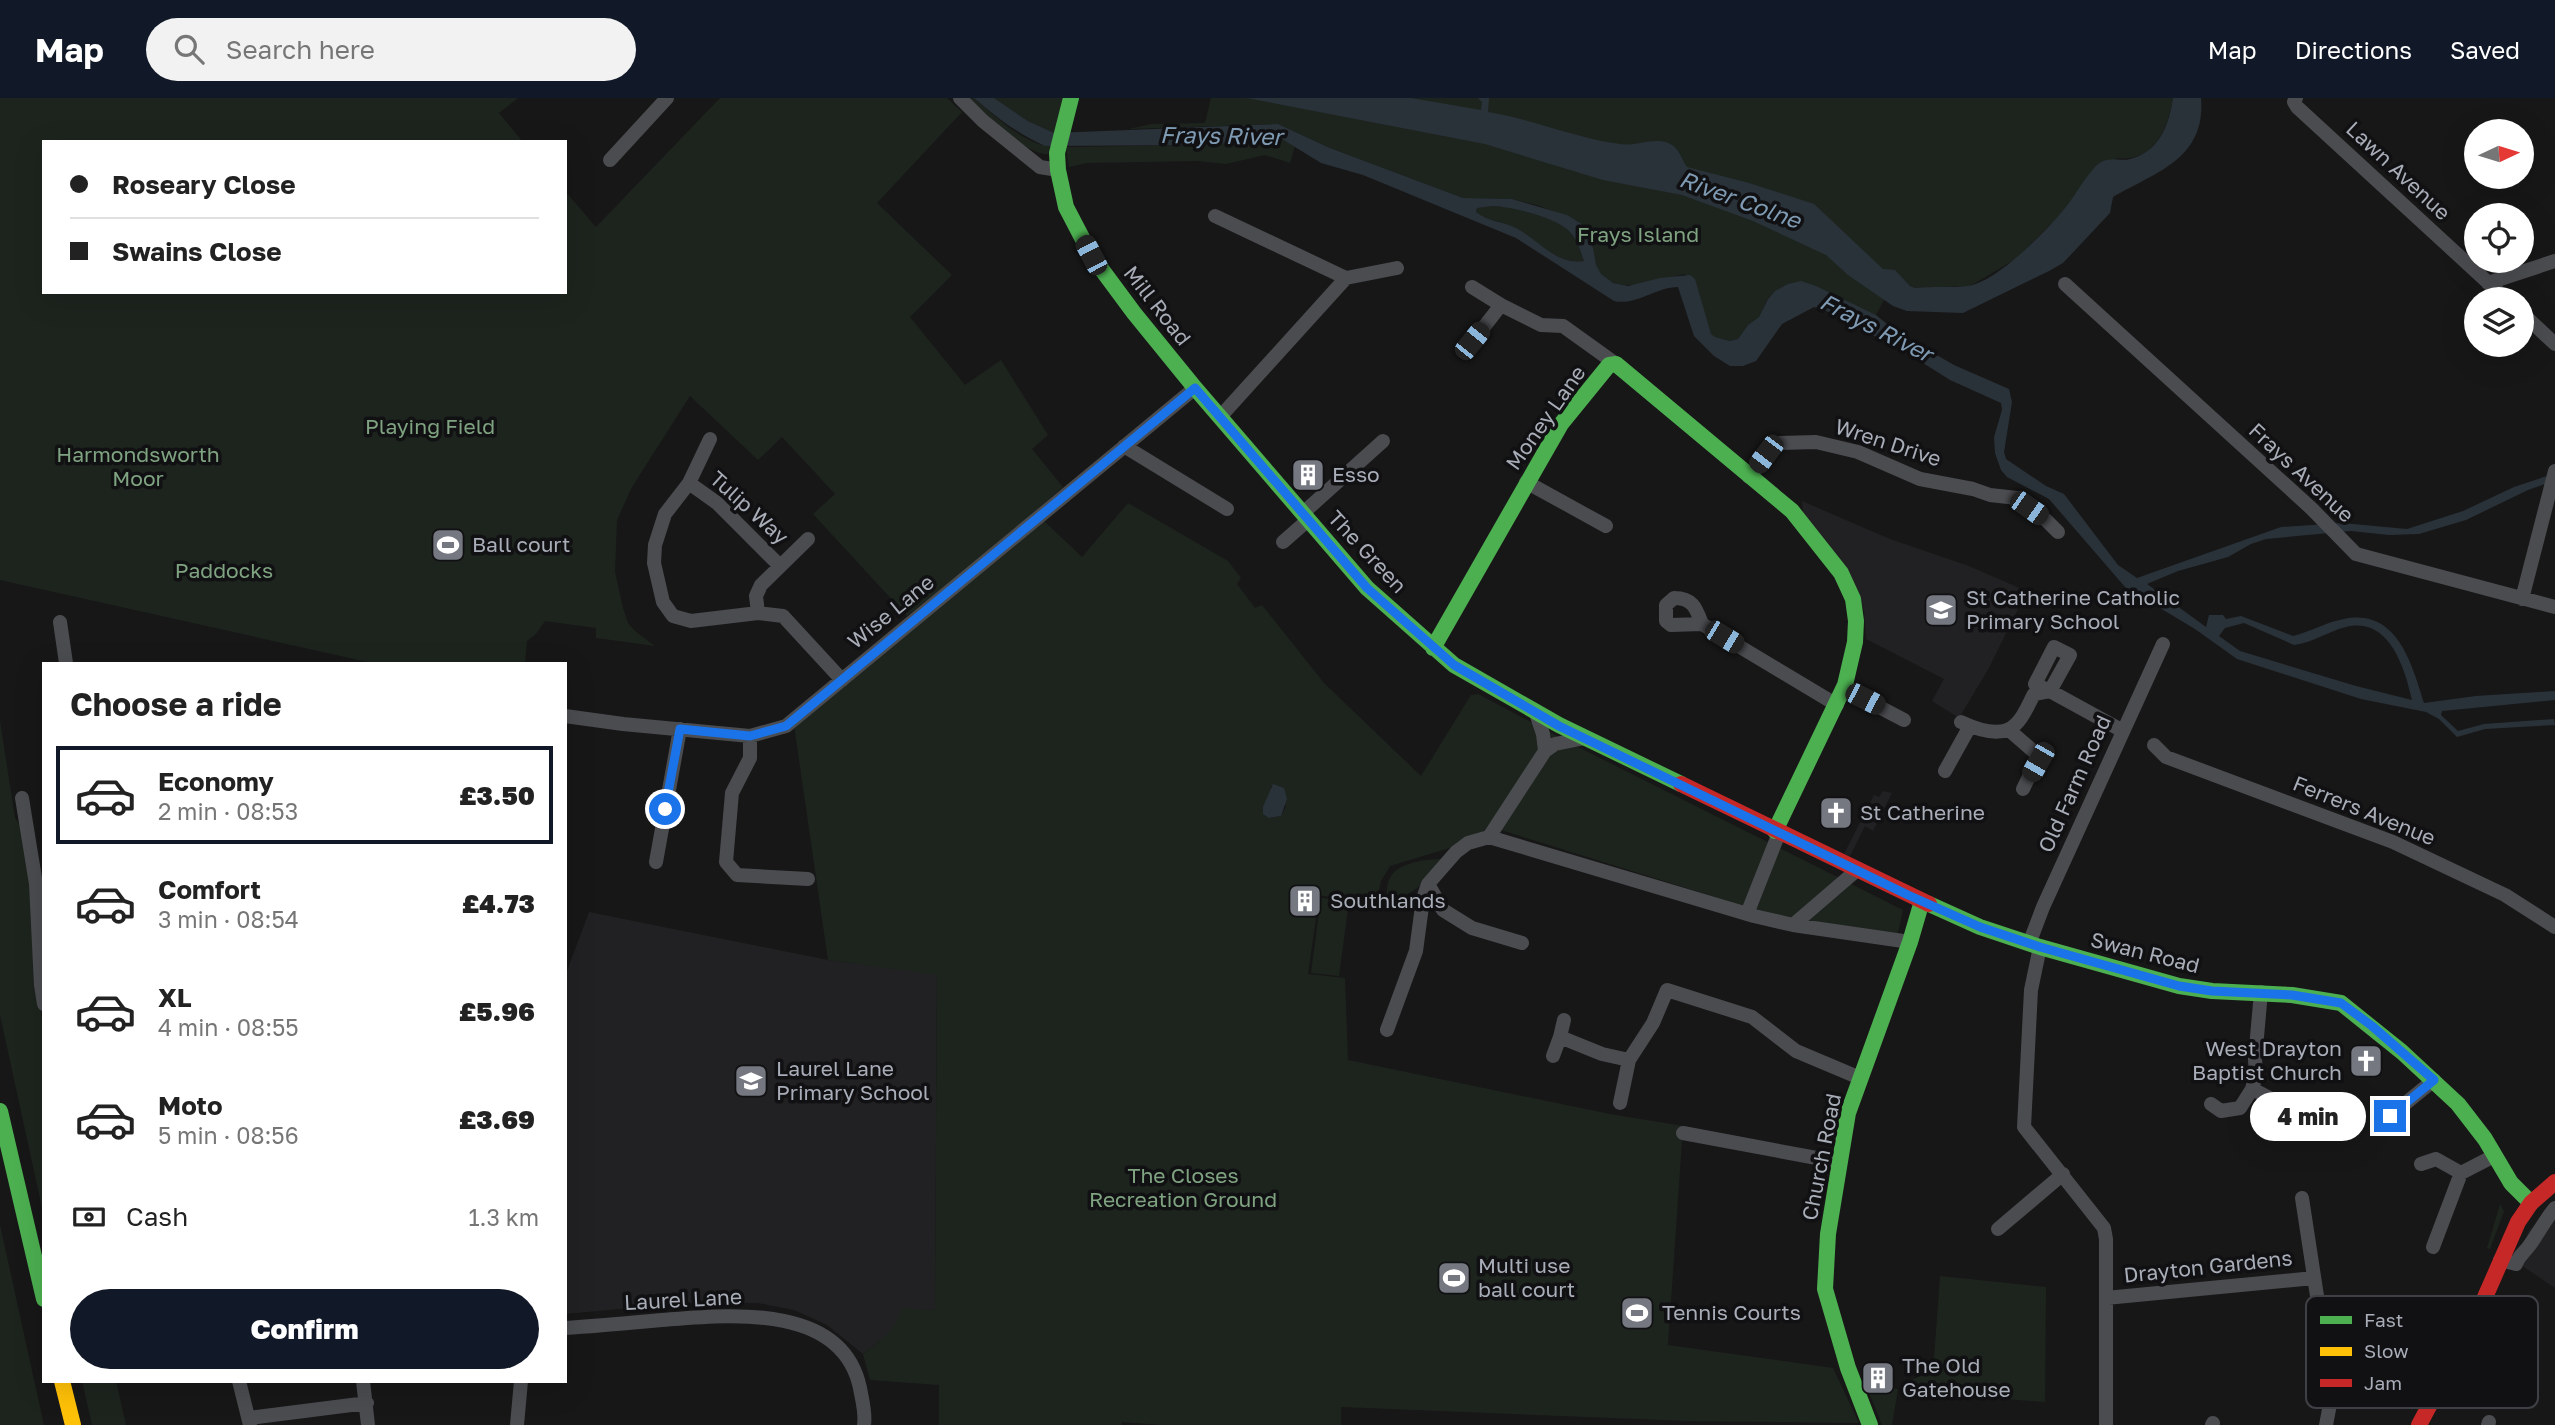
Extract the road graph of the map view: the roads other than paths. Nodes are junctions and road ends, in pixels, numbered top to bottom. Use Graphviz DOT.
graph roads {
  1 [pos="667,98"];
  2 [pos="960,98"];
  3 [pos="1071,98"];
  4 [pos="2295,100"];
  5 [pos="610,160"];
  6 [pos="1058,170"];
  7 [pos="1215,216"];
  8 [pos="2555,261"];
  9 [pos="1397,268"];
  10 [pos="1346,278"];
  11 [pos="2488,283"];
  12 [pos="2065,284"];
  13 [pos="1472,287"];
  14 [pos="2492,287"];
  15 [pos="1501,305"];
  16 [pos="2534,324"];
  17 [pos="1472,341"];
  18 [pos="2555,344"];
  19 [pos="1616,364"];
  20 [pos="1195,388"];
  21 [pos="1220,417"];
  22 [pos="710,439"];
  23 [pos="1382,441"];
  24 [pos="1124,446"];
  25 [pos="2554,473"];
  26 [pos="1749,477"];
  27 [pos="1526,482"];
  28 [pos="690,483"];
  29 [pos="1227,509"];
  30 [pos="1306,516"];
  31 [pos="1606,526"];
  32 [pos="2058,532"];
  33 [pos="808,538"];
  34 [pos="1283,542"];
  35 [pos="779,565"];
  36 [pos="2522,598"];
  37 [pos="2555,607"];
  38 [pos="758,613"];
  39 [pos="60,622"];
  40 [pos="1702,624"];
  41 [pos="2163,644"];
  42 [pos="1433,648"];
  43 [pos="66,662"];
  44 [pos="842,680"];
  45 [pos="1845,688"];
  46 [pos="1837,705"];
  47 [pos="1536,713"];
  48 [pos="567,716"];
  49 [pos="1904,720"];
  50 [pos="680,729"];
  51 [pos="2009,730"];
  52 [pos="2123,731"];
  53 [pos="750,736"];
  54 [pos="1585,738"];
  55 [pos="2154,745"];
  56 [pos="1545,751"];
  57 [pos="1945,771"];
  58 [pos="2023,789"];
  59 [pos="22,798"];
  60 [pos="1777,832"];
  61 [pos="1489,837"];
  62 [pos="656,862"];
  63 [pos="1857,870"];
  64 [pos="808,879"];
  65 [pos="1428,884"];
  66 [pos="1922,901"];
  67 [pos="1747,914"];
  68 [pos="1793,925"];
  69 [pos="2555,927"];
  70 [pos="1910,942"];
  71 [pos="1522,943"];
  72 [pos="2034,945"];
  73 [pos="42,984"];
  74 [pos="2261,992"];
  75 [pos="1564,1020"];
  76 [pos="1387,1030"];
  77 [pos="1560,1037"];
  78 [pos="1553,1056"];
  79 [pos="1629,1060"];
  80 [pos="1860,1078"];
  81 [pos="2434,1080"];
  82 [pos="2252,1090"];
  83 [pos="1620,1103"];
  84 [pos="2211,1104"];
  85 [pos="0,1111"];
  86 [pos="2390,1116"];
  87 [pos="1683,1133"];
  88 [pos="2290,1134"];
  89 [pos="2494,1156"];
  90 [pos="1838,1162"];
  91 [pos="2421,1164"];
  92 [pos="2461,1173"];
  93 [pos="2063,1174"];
  94 [pos="2555,1182"];
  95 [pos="2302,1198"];
  96 [pos="2531,1203"];
  97 [pos="2555,1208"];
  98 [pos="1998,1229"];
  99 [pos="2434,1247"];
  100 [pos="2500,1260"];
  101 [pos="2314,1278"];
  102 [pos="42,1290"];
  103 [pos="2317,1296"];
  104 [pos="2484,1296"];
  105 [pos="2106,1298"];
  106 [pos="567,1328"];
  107 [pos="62,1383"];
  108 [pos="239,1383"];
  109 [pos="363,1383"];
  110 [pos="521,1383"];
  111 [pos="367,1403"];
  112 [pos="2429,1408"];
  113 [pos="249,1422"];
  114 [pos="2106,1424"];
  115 [pos="73,1425"];
  116 [pos="368,1425"];
  117 [pos="517,1425"];
  118 [pos="864,1425"];
  119 [pos="1870,1425"];
  120 [pos="2418,1425"];
  1 -- 5 [label="street"];
  2 -- 6 [label="street"];
  3 -- 6 [label="main road, Mill Road"];
  4 -- 11 [label="street, Lawn Avenue"];
  6 -- 20 [label="main road, Mill Road"];
  7 -- 10 [label="street"];
  8 -- 11 [label="street"];
  9 -- 10 [label="street"];
  10 -- 21 [label="street"];
  11 -- 14 [label="street, Lawn Avenue"];
  12 -- 36 [label="street, Frays Avenue"];
  13 -- 15 [label="street"];
  15 -- 17 [label="street"];
  15 -- 19 [label="street"];
  16 -- 18 [label="street"];
  19 -- 26 [label="main road, Money Lane"];
  19 -- 27 [label="main road, Money Lane"];
  20 -- 21 [label="main road, The Green"];
  20 -- 24 [label="street, Wise Lane"];
  21 -- 30 [label="main road, The Green"];
  22 -- 28 [label="street"];
  23 -- 30 [label="street"];
  24 -- 29 [label="street"];
  24 -- 44 [label="street, Wise Lane"];
  25 -- 36 [label="street"];
  26 -- 32 [label="street, Wren Drive"];
  26 -- 45 [label="main road, Money Lane"];
  27 -- 31 [label="street"];
  27 -- 42 [label="main road, Money Lane"];
  28 -- 35 [label="street, Tulip Way"];
  28 -- 38 [label="street"];
  30 -- 34 [label="street"];
  30 -- 42 [label="main road, The Green"];
  33 -- 35 [label="street"];
  35 -- 38 [label="street"];
  36 -- 37 [label="street, Frays Avenue"];
  38 -- 44 [label="street"];
  39 -- 43 [label="street"];
  40 -- 46 [label="street"];
  41 -- 52 [label="street, Old Farm Road"];
  42 -- 47 [label="main road, The Green"];
  44 -- 53 [label="street, Wise Lane"];
  45 -- 46 [label="main road, Money Lane"];
  45 -- 49 [label="street"];
  46 -- 60 [label="main road, Money Lane"];
  47 -- 54 [label="main road, The Green"];
  47 -- 56 [label="street"];
  48 -- 50 [label="street, Wise Lane"];
  50 -- 53 [label="street, Wise Lane"];
  50 -- 62 [label="street"];
  51 -- 52 [label="street"];
  51 -- 57 [label="street"];
  51 -- 58 [label="street"];
  52 -- 72 [label="street, Old Farm Road"];
  53 -- 64 [label="street"];
  54 -- 56 [label="street"];
  54 -- 60 [label="main road, The Green"];
  55 -- 69 [label="street, Ferrers Avenue"];
  56 -- 61 [label="street"];
  59 -- 73 [label="street"];
  60 -- 63 [label="main road, The Green"];
  60 -- 67 [label="street"];
  61 -- 65 [label="street"];
  61 -- 67 [label="street"];
  63 -- 66 [label="main road, The Green"];
  63 -- 68 [label="street"];
  65 -- 71 [label="street"];
  65 -- 76 [label="street"];
  66 -- 70 [label="main road, Church Road"];
  66 -- 72 [label="main road, Swan Road"];
  67 -- 68 [label="street"];
  68 -- 70 [label="street"];
  70 -- 80 [label="main road, Church Road"];
  72 -- 74 [label="main road, Swan Road"];
  72 -- 93 [label="street, Drayton Gardens"];
  74 -- 81 [label="main road, Swan Road"];
  74 -- 82 [label="street"];
  75 -- 77 [label="street"];
  77 -- 78 [label="street"];
  77 -- 79 [label="street"];
  79 -- 80 [label="street"];
  79 -- 83 [label="street"];
  80 -- 90 [label="main road, Church Road"];
  81 -- 86 [label="street"];
  81 -- 89 [label="main road, Swan Road"];
  82 -- 84 [label="street"];
  82 -- 88 [label="street"];
  85 -- 102 [label="main road"];
  87 -- 90 [label="street"];
  89 -- 92 [label="street"];
  89 -- 96 [label="main road, Swan Road"];
  90 -- 119 [label="main road, Church Road"];
  91 -- 92 [label="street"];
  92 -- 99 [label="street"];
  93 -- 98 [label="street"];
  93 -- 105 [label="street, Drayton Gardens"];
  94 -- 96 [label="main road"];
  95 -- 101 [label="street, Drayton Gardens"];
  96 -- 100 [label="main road"];
  97 -- 100 [label="street"];
  100 -- 104 [label="main road"];
  101 -- 103 [label="street, Drayton Gardens"];
  101 -- 105 [label="street, Drayton Gardens"];
  105 -- 114 [label="street, Drayton Gardens"];
  106 -- 118 [label="street, Laurel Lane"];
  107 -- 115 [label="main road"];
  108 -- 113 [label="street"];
  109 -- 111 [label="street"];
  110 -- 117 [label="street"];
  111 -- 113 [label="street"];
  111 -- 116 [label="street"];
  112 -- 120 [label="main road"];
}
